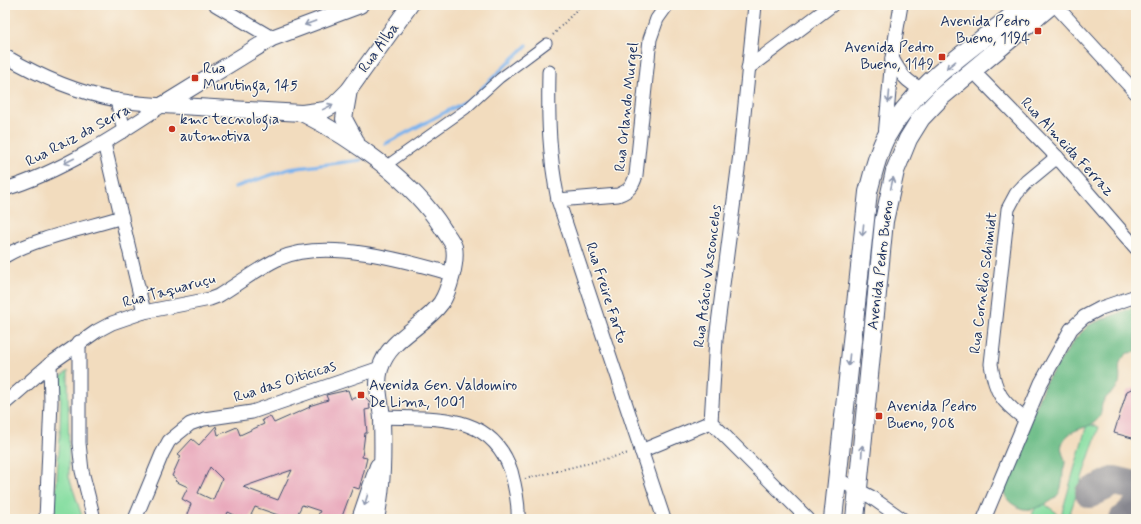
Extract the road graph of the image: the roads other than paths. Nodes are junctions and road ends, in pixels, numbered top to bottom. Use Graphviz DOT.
graph roads {
  1 [pos="216,5"];
  2 [pos="360,5"];
  3 [pos="667,5"];
  4 [pos="755,5"];
  5 [pos="832,5"];
  6 [pos="900,5"];
  7 [pos="1025,5"];
  8 [pos="1051,5"];
  9 [pos="1055,5"];
  10 [pos="407,7"];
  11 [pos="272,38"];
  12 [pos="547,43"];
  13 [pos="5,56"];
  14 [pos="892,58"];
  15 [pos="748,68"];
  16 [pos="972,70"];
  17 [pos="549,72"];
  18 [pos="922,89"];
  19 [pos="349,90"];
  20 [pos="186,91"];
  21 [pos="1136,93"];
  22 [pos="117,100"];
  23 [pos="163,105"];
  24 [pos="196,107"];
  25 [pos="302,113"];
  26 [pos="124,131"];
  27 [pos="885,138"];
  28 [pos="104,143"];
  29 [pos="359,146"];
  30 [pos="1057,157"];
  31 [pos="384,167"];
  32 [pos="5,190"];
  33 [pos="558,200"];
  34 [pos="122,217"];
  35 [pos="1136,248"];
  36 [pos="5,256"];
  37 [pos="452,274"];
  38 [pos="1136,296"];
  39 [pos="144,312"];
  40 [pos="79,342"];
  41 [pos="50,364"];
  42 [pos="380,368"];
  43 [pos="5,403"];
  44 [pos="382,417"];
  45 [pos="1025,419"];
  46 [pos="711,422"];
  47 [pos="641,451"];
  48 [pos="383,455"];
  49 [pos="837,480"];
  50 [pos="859,490"];
  51 [pos="808,517"];
  52 [pos="830,518"];
  53 [pos="46,519"];
  54 [pos="94,519"];
  55 [pos="135,519"];
  56 [pos="360,519"];
  57 [pos="376,519"];
  58 [pos="518,519"];
  59 [pos="664,519"];
  60 [pos="855,519"];
  61 [pos="902,519"];
  62 [pos="984,519"];
  1 -- 11 [label="street"];
  2 -- 11 [label="street, one-way"];
  3 -- 33 [label="street, Rua Orlando Murgel"];
  4 -- 15 [label="street, Rua Acácio Vasconcelos"];
  5 -- 15 [label="street"];
  6 -- 14 [label="street"];
  7 -- 18 [label="main road, Avenida Pedro Bueno, one-way"];
  8 -- 16 [label="main road, Avenida Pedro Bueno"];
  9 -- 21 [label="street"];
  10 -- 19 [label="street, Rua Alba"];
  11 -- 20 [label="street"];
  12 -- 31 [label="street"];
  13 -- 22 [label="street"];
  14 -- 18 [label="street"];
  14 -- 27 [label="street, one-way"];
  15 -- 46 [label="street, Rua Acácio Vasconcelos"];
  16 -- 30 [label="street, Rua Almeida Ferraz"];
  50 -- 16 [label="main road, Avenida Pedro Bueno, one-way"];
  17 -- 33 [label="street, Rua Freire Farto"];
  18 -- 27 [label="main road, Avenida Pedro Bueno"];
  25 -- 19 [label="street, Rua Alba, one-way"];
  19 -- 29 [label="street"];
  20 -- 23 [label="street"];
  20 -- 24 [label="street"];
  22 -- 23 [label="street"];
  22 -- 26 [label="street"];
  23 -- 24 [label="street"];
  23 -- 26 [label="street, Rua Raiz da Serra"];
  24 -- 25 [label="street"];
  25 -- 29 [label="street"];
  26 -- 28 [label="street, Rua Raiz da Serra"];
  27 -- 49 [label="main road, Avenida Pedro Bueno, one-way"];
  28 -- 32 [label="street, Rua Raiz da Serra, one-way"];
  28 -- 34 [label="street"];
  29 -- 31 [label="street"];
  30 -- 35 [label="street, Rua Almeida Ferraz"];
  30 -- 45 [label="street, Rua Cornélio Schimidt"];
  31 -- 37 [label="street"];
  33 -- 47 [label="street, Rua Freire Farto"];
  34 -- 36 [label="street"];
  34 -- 39 [label="street"];
  37 -- 39 [label="street, Rua Taquaruçu"];
  37 -- 42 [label="street"];
  38 -- 45 [label="street"];
  39 -- 40 [label="street, Rua Taquaruçu"];
  40 -- 41 [label="street, Rua Taquaruçu"];
  40 -- 54 [label="street"];
  41 -- 43 [label="street, Rua Taquaruçu"];
  41 -- 53 [label="street"];
  42 -- 44 [label="street"];
  42 -- 55 [label="street, Rua das Oiticicas"];
  44 -- 48 [label="street"];
  44 -- 58 [label="street"];
  45 -- 62 [label="street"];
  46 -- 47 [label="street"];
  46 -- 51 [label="street"];
  47 -- 59 [label="street, Rua Freire Farto"];
  48 -- 56 [label="street, one-way"];
  48 -- 57 [label="street"];
  49 -- 50 [label="street"];
  49 -- 52 [label="main road, Avenida Pedro Bueno"];
  50 -- 60 [label="main road, Avenida Pedro Bueno"];
  50 -- 61 [label="street"];
}
